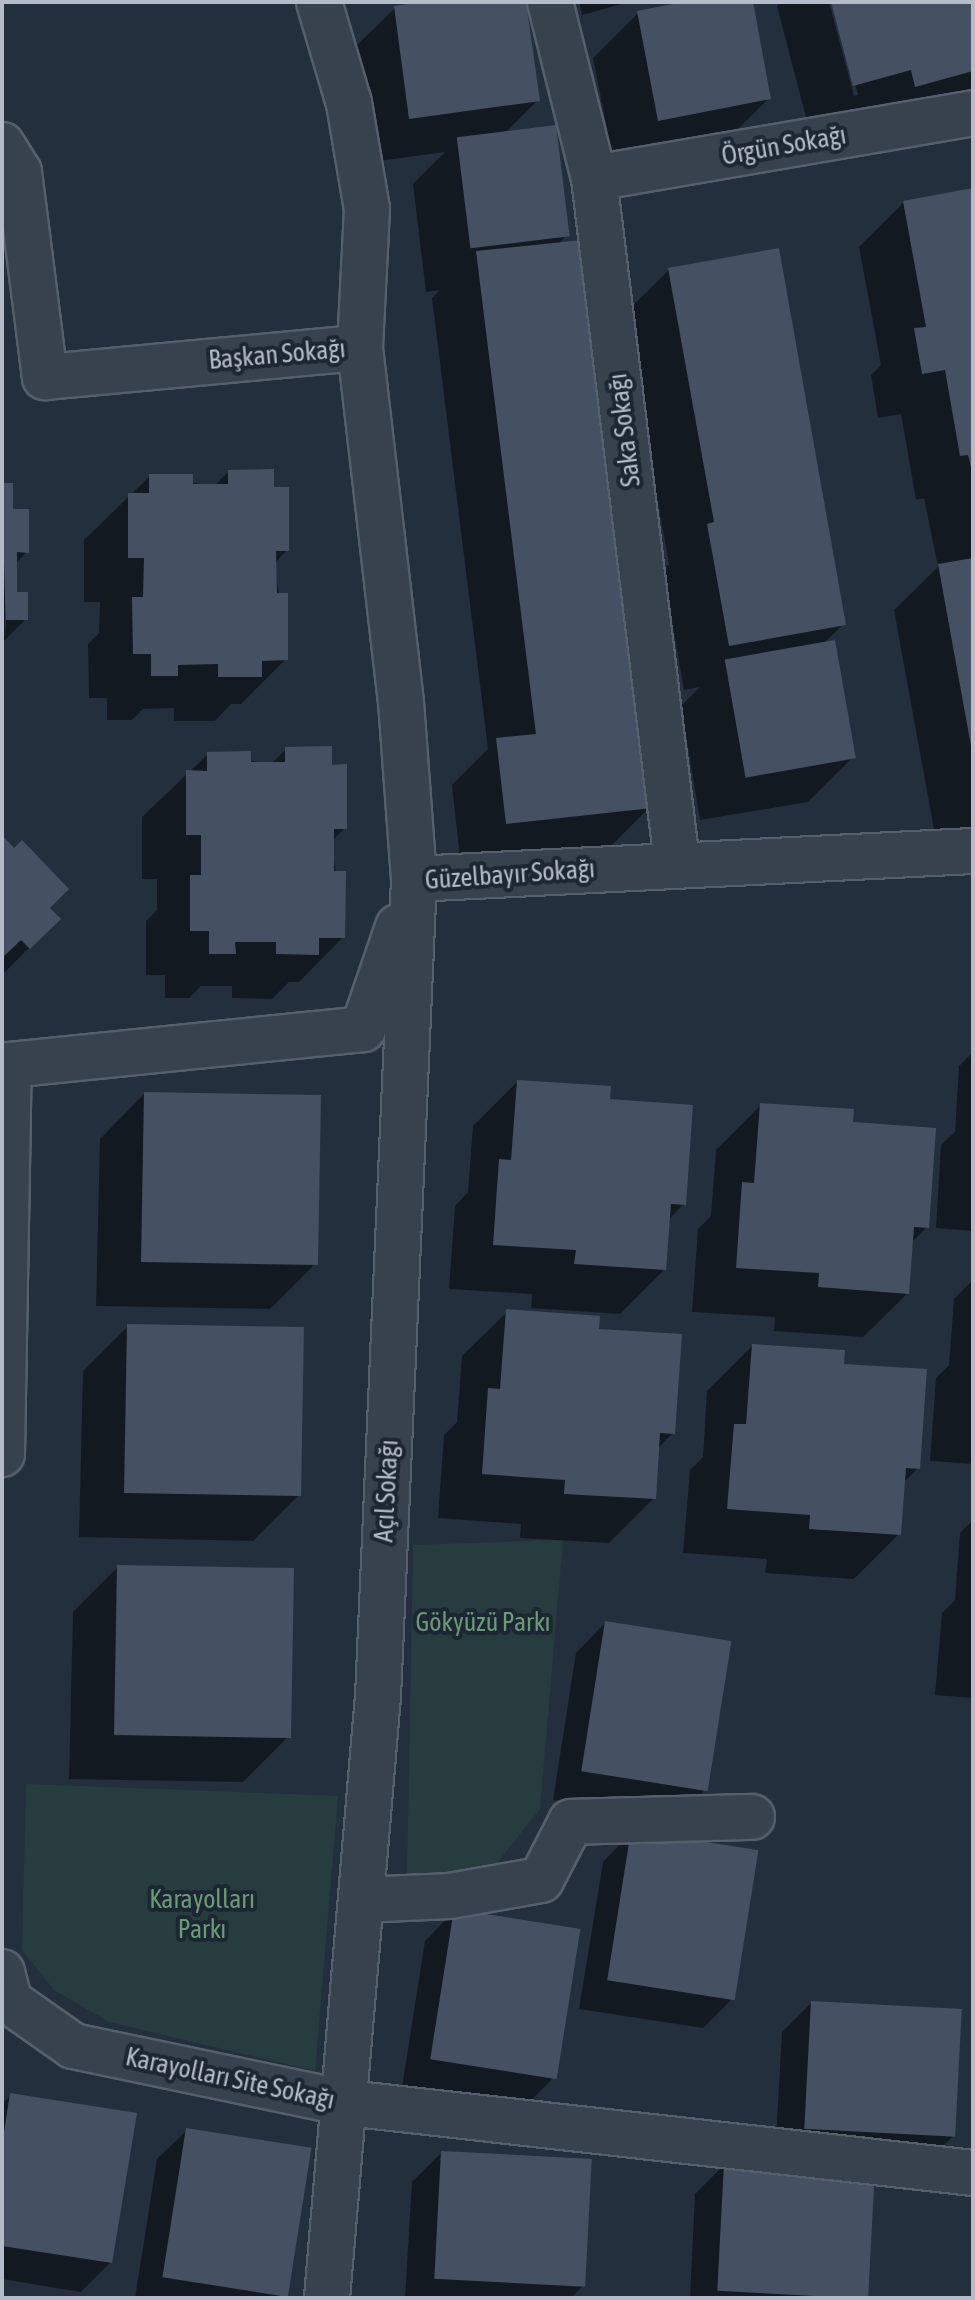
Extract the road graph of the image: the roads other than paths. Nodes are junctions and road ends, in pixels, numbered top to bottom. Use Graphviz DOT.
graph roads {
  1 [pos="319,2"];
  2 [pos="550,2"];
  3 [pos="973,113"];
  4 [pos="2,145"];
  5 [pos="594,178"];
  6 [pos="360,348"];
  7 [pos="973,851"];
  8 [pos="677,863"];
  9 [pos="414,879"];
  10 [pos="2,1454"];
  11 [pos="752,1817"];
  12 [pos="362,1900"];
  13 [pos="2,1972"];
  14 [pos="347,2103"];
  15 [pos="973,2173"];
  16 [pos="327,2298"];
  1 -- 6 [label="street"];
  2 -- 5 [label="street, Saka Sokağı"];
  3 -- 5 [label="street, Örgün Sokağı"];
  4 -- 6 [label="street, Başkan Sokağı"];
  5 -- 8 [label="street, Saka Sokağı"];
  6 -- 9 [label="street, Başkan Sokağı"];
  7 -- 8 [label="street, Güzelbayır Sokağı"];
  8 -- 9 [label="street, Güzelbayır Sokağı"];
  9 -- 10 [label="street, Güzelbayır Sokağı"];
  9 -- 12 [label="street, Açıl Sokağı"];
  11 -- 12 [label="street"];
  12 -- 14 [label="street, Açıl Sokağı"];
  13 -- 14 [label="street, Karayolları Site Sokağı"];
  14 -- 15 [label="street"];
  14 -- 16 [label="street, Karayolları Site Sokağı"];
}
